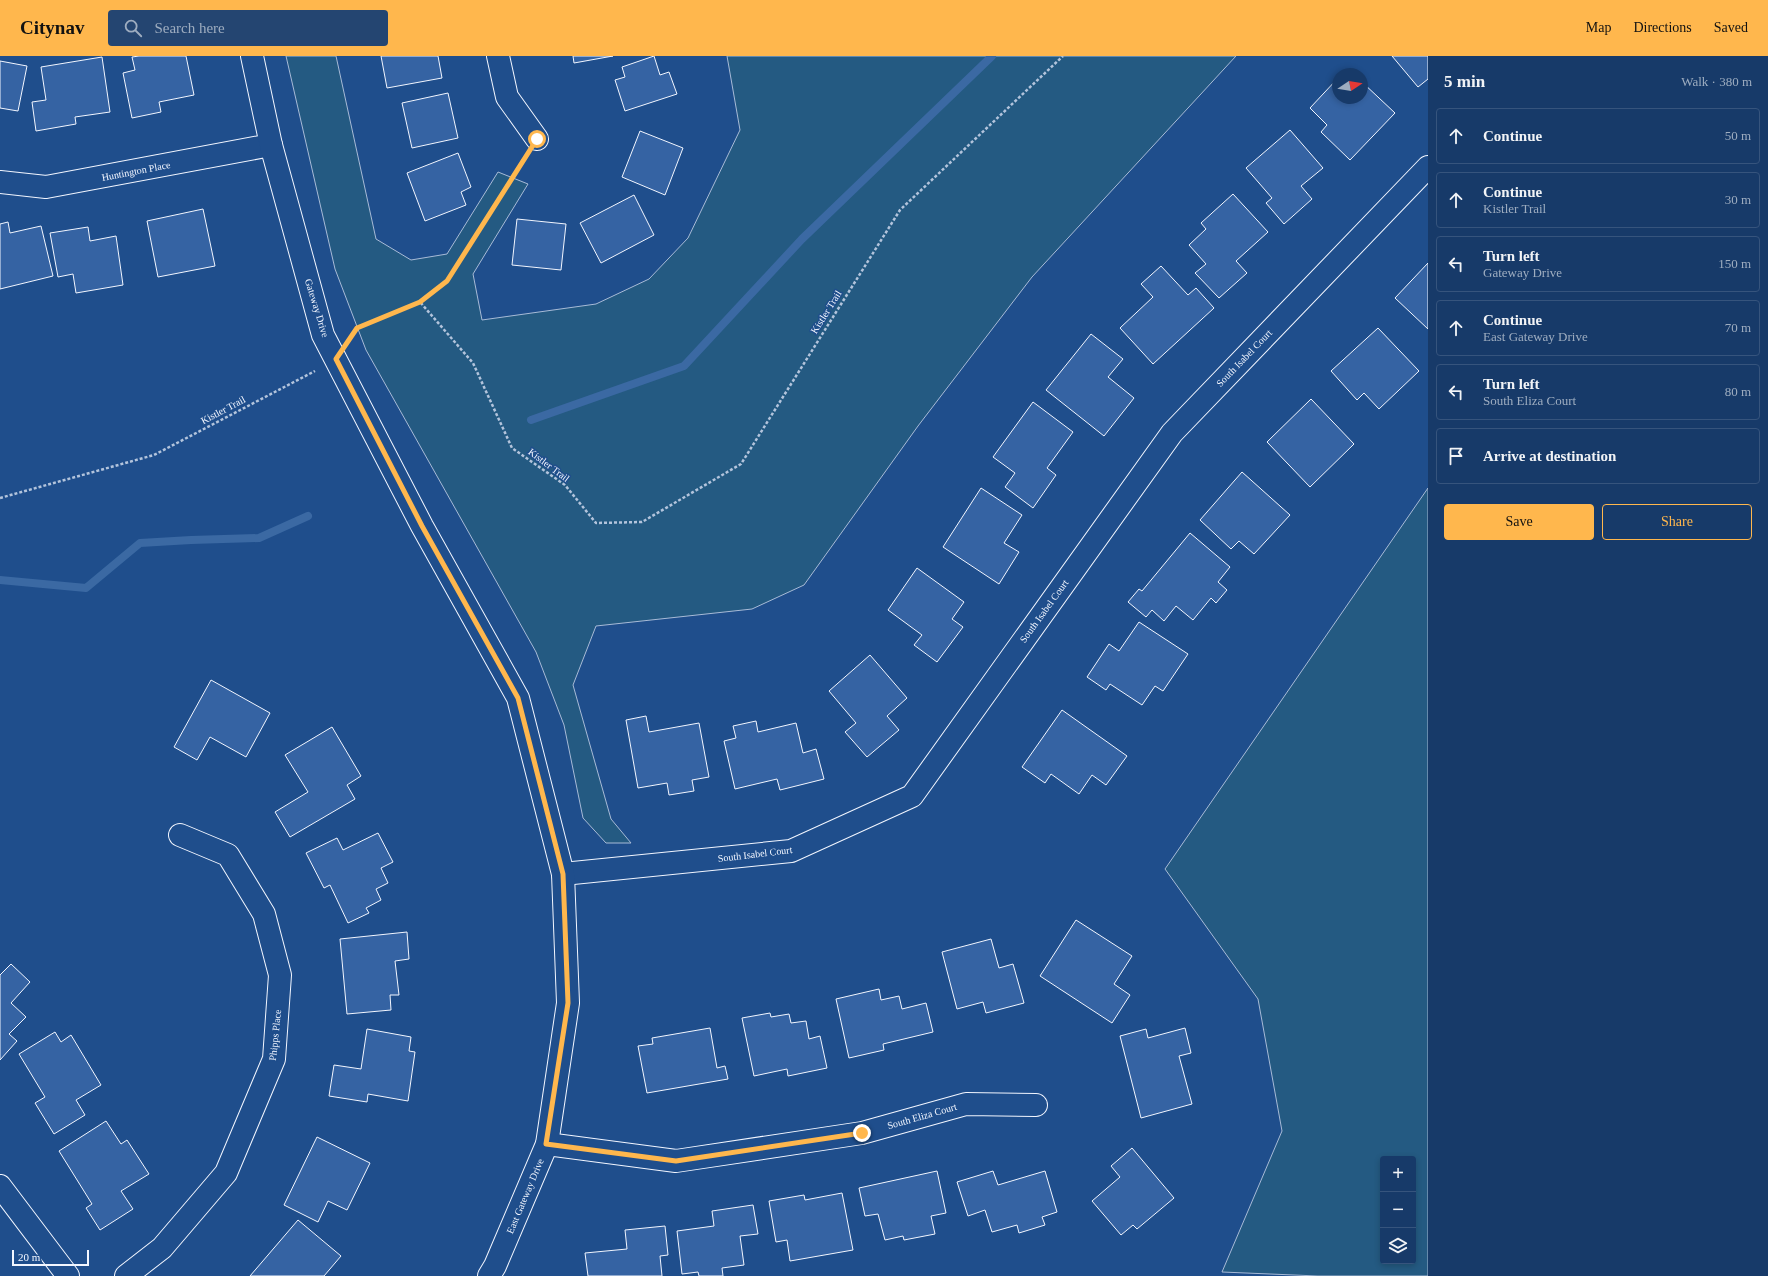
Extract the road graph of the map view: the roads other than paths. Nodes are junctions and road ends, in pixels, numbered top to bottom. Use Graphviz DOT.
graph roads {
  1 [pos="252,56"];
  2 [pos="498,56"];
  3 [pos="537,139"];
  4 [pos="271,145"];
  5 [pos="1428,167"];
  6 [pos="0,182"];
  7 [pos="180,835"];
  8 [pos="563,874"];
  9 [pos="1036,1105"];
  10 [pos="546,1144"];
  11 [pos="0,1186"];
  12 [pos="68,1276"];
  13 [pos="126,1276"];
  14 [pos="490,1276"];
  1 -- 4 [label="street, Gateway Drive"];
  2 -- 3 [label="street"];
  4 -- 6 [label="street, Huntington Place"];
  4 -- 8 [label="street, Gateway Drive"];
  5 -- 8 [label="street, South Isabel Court"];
  7 -- 13 [label="street, Phipps Place"];
  8 -- 10 [label="street, East Gateway Drive"];
  9 -- 10 [label="street, South Eliza Court"];
  10 -- 14 [label="street, East Gateway Drive"];
  11 -- 12 [label="street"];
}
